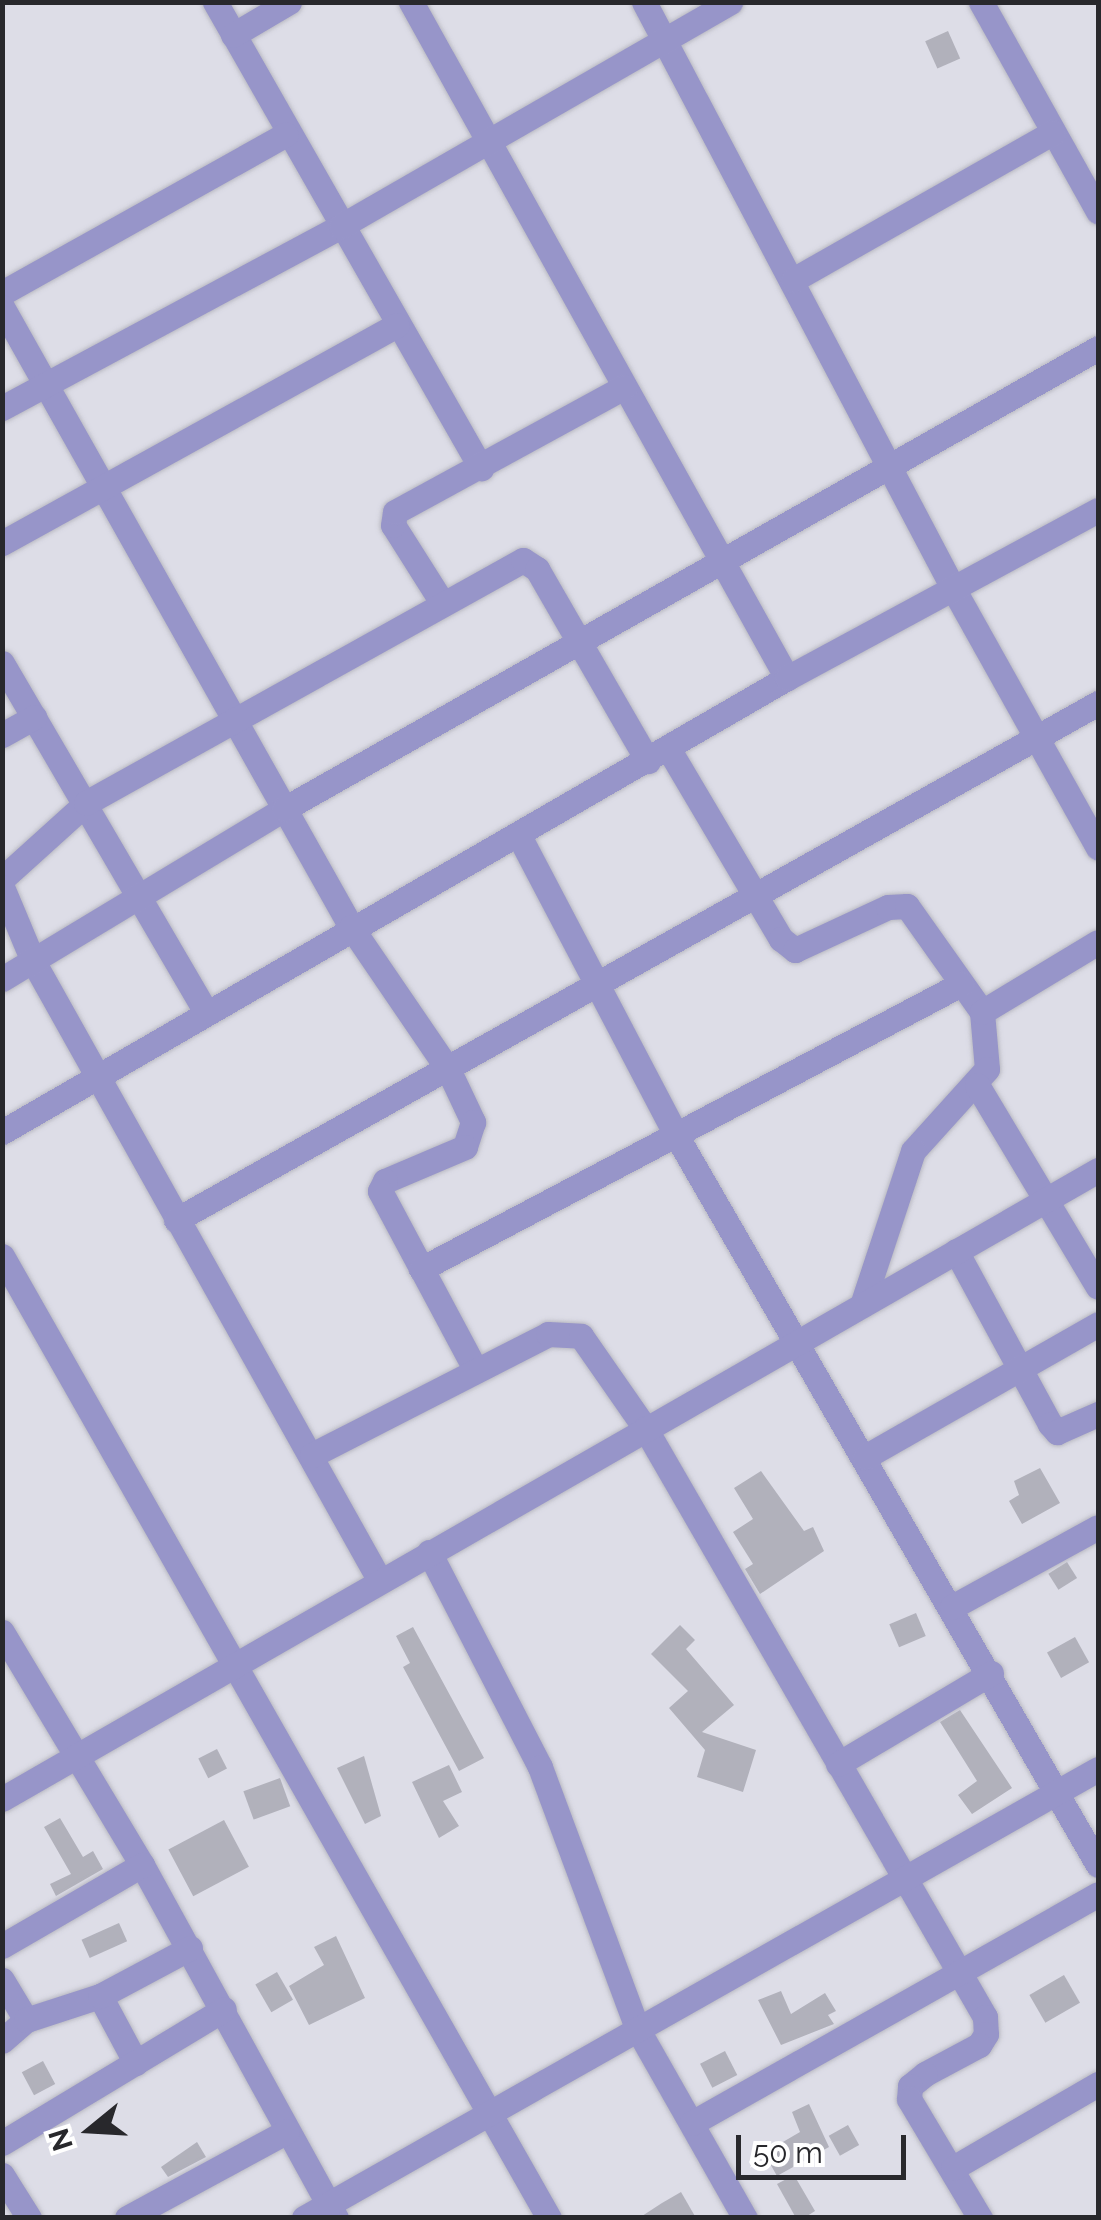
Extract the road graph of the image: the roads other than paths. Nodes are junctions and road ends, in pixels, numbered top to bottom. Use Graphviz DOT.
graph roads {
  1 [pos="215,2"];
  2 [pos="289,2"];
  3 [pos="411,2"];
  4 [pos="644,2"];
  5 [pos="730,2"];
  6 [pos="980,2"];
  7 [pos="233,35"];
  8 [pos="665,41"];
  9 [pos="1054,132"];
  10 [pos="286,134"];
  11 [pos="489,142"];
  12 [pos="1098,211"];
  13 [pos="341,226"];
  14 [pos="793,280"];
  15 [pos="2,293"];
  16 [pos="2,307"];
  17 [pos="396,325"];
  18 [pos="1098,348"];
  19 [pos="44,384"];
  20 [pos="624,387"];
  21 [pos="2,408"];
  22 [pos="891,467"];
  23 [pos="481,468"];
  24 [pos="104,489"];
  25 [pos="1098,510"];
  26 [pos="2,543"];
  27 [pos="724,562"];
  28 [pos="954,590"];
  29 [pos="443,604"];
  30 [pos="581,643"];
  31 [pos="2,662"];
  32 [pos="787,678"];
  33 [pos="1098,703"];
  34 [pos="34,717"];
  35 [pos="234,718"];
  36 [pos="2,735"];
  37 [pos="1037,738"];
  38 [pos="658,754"];
  39 [pos="86,803"];
  40 [pos="284,809"];
  41 [pos="518,834"];
  42 [pos="1098,848"];
  43 [pos="2,878"];
  44 [pos="2,887"];
  45 [pos="140,893"];
  46 [pos="754,897"];
  47 [pos="351,927"];
  48 [pos="1098,942"];
  49 [pos="33,961"];
  50 [pos="2,979"];
  51 [pos="596,983"];
  52 [pos="961,984"];
  53 [pos="206,1012"];
  54 [pos="982,1012"];
  55 [pos="448,1069"];
  56 [pos="96,1075"];
  57 [pos="977,1085"];
  58 [pos="2,1132"];
  59 [pos="676,1135"];
  60 [pos="1098,1170"];
  61 [pos="1048,1199"];
  62 [pos="176,1220"];
  63 [pos="956,1251"];
  64 [pos="2,1256"];
  65 [pos="421,1268"];
  66 [pos="1098,1287"];
  67 [pos="862,1304"];
  68 [pos="1098,1324"];
  69 [pos="798,1343"];
  70 [pos="475,1368"];
  71 [pos="1019,1370"];
  72 [pos="1098,1414"];
  73 [pos="645,1428"];
  74 [pos="312,1455"];
  75 [pos="865,1457"];
  76 [pos="1098,1526"];
  77 [pos="428,1552"];
  78 [pos="379,1579"];
  79 [pos="952,1607"];
  80 [pos="2,1632"];
  81 [pos="234,1665"];
  82 [pos="991,1673"];
  83 [pos="76,1757"];
  84 [pos="838,1764"];
  85 [pos="1098,1769"];
  86 [pos="1058,1793"];
  87 [pos="2,1799"];
  88 [pos="142,1865"];
  89 [pos="1098,1865"];
  90 [pos="904,1880"];
  91 [pos="1098,1894"];
  92 [pos="2,1946"];
  93 [pos="190,1948"];
  94 [pos="958,1975"];
  95 [pos="2,1980"];
  96 [pos="100,1996"];
  97 [pos="224,2009"];
  98 [pos="26,2020"];
  99 [pos="638,2030"];
  100 [pos="2,2041"];
  101 [pos="136,2062"];
  102 [pos="1098,2084"];
  103 [pos="489,2113"];
  104 [pos="692,2123"];
  105 [pos="287,2131"];
  106 [pos="2,2143"];
  107 [pos="953,2168"];
  108 [pos="2,2174"];
  109 [pos="332,2211"];
  110 [pos="134,2216"];
  111 [pos="29,2218"];
  112 [pos="304,2218"];
  113 [pos="549,2218"];
  114 [pos="745,2218"];
  115 [pos="980,2218"];
  1 -- 7 [label="street"];
  2 -- 7 [label="street"];
  3 -- 11 [label="street"];
  4 -- 8 [label="street"];
  5 -- 8 [label="street"];
  6 -- 9 [label="street"];
  7 -- 10 [label="street"];
  8 -- 11 [label="street"];
  8 -- 14 [label="street"];
  9 -- 12 [label="street"];
  9 -- 14 [label="street"];
  10 -- 13 [label="street"];
  10 -- 15 [label="street"];
  11 -- 13 [label="street"];
  11 -- 20 [label="street"];
  13 -- 17 [label="street"];
  13 -- 19 [label="street"];
  14 -- 22 [label="street"];
  16 -- 19 [label="street"];
  17 -- 23 [label="street"];
  17 -- 24 [label="street"];
  18 -- 22 [label="street"];
  19 -- 21 [label="street"];
  19 -- 24 [label="street"];
  20 -- 23 [label="street"];
  20 -- 27 [label="street"];
  22 -- 27 [label="street"];
  22 -- 28 [label="street"];
  23 -- 29 [label="street"];
  24 -- 26 [label="street"];
  24 -- 35 [label="street"];
  25 -- 28 [label="street"];
  27 -- 30 [label="street"];
  27 -- 32 [label="street"];
  28 -- 32 [label="street"];
  28 -- 37 [label="street"];
  29 -- 30 [label="street"];
  29 -- 35 [label="street"];
  30 -- 38 [label="street"];
  30 -- 40 [label="street"];
  31 -- 34 [label="street"];
  32 -- 38 [label="street"];
  33 -- 37 [label="street"];
  34 -- 36 [label="street"];
  34 -- 39 [label="street"];
  35 -- 39 [label="street"];
  35 -- 40 [label="street"];
  37 -- 42 [label="street"];
  37 -- 46 [label="street"];
  38 -- 41 [label="street"];
  38 -- 46 [label="street"];
  39 -- 43 [label="street"];
  39 -- 45 [label="street"];
  40 -- 45 [label="street"];
  40 -- 47 [label="street"];
  41 -- 47 [label="street"];
  41 -- 51 [label="street"];
  44 -- 49 [label="street"];
  45 -- 49 [label="street"];
  45 -- 53 [label="street"];
  46 -- 51 [label="street"];
  46 -- 52 [label="street"];
  47 -- 53 [label="street"];
  47 -- 55 [label="street"];
  48 -- 54 [label="street"];
  49 -- 50 [label="street"];
  49 -- 56 [label="street"];
  51 -- 55 [label="street"];
  51 -- 59 [label="street"];
  52 -- 54 [label="street"];
  52 -- 59 [label="street"];
  53 -- 56 [label="street"];
  54 -- 57 [label="street"];
  55 -- 62 [label="street"];
  55 -- 65 [label="street"];
  56 -- 58 [label="street"];
  56 -- 62 [label="street"];
  57 -- 61 [label="street"];
  57 -- 67 [label="street"];
  59 -- 65 [label="street"];
  59 -- 69 [label="street"];
  60 -- 61 [label="street"];
  61 -- 63 [label="street"];
  61 -- 66 [label="street"];
  62 -- 74 [label="street"];
  63 -- 67 [label="street"];
  63 -- 71 [label="street"];
  64 -- 81 [label="street"];
  65 -- 70 [label="street"];
  67 -- 69 [label="street"];
  68 -- 71 [label="street"];
  69 -- 73 [label="street"];
  69 -- 75 [label="street"];
  70 -- 73 [label="street"];
  70 -- 74 [label="street"];
  71 -- 72 [label="street"];
  71 -- 75 [label="street"];
  73 -- 77 [label="street"];
  73 -- 84 [label="street"];
  74 -- 78 [label="street"];
  75 -- 79 [label="street"];
  76 -- 79 [label="street"];
  77 -- 78 [label="street"];
  77 -- 99 [label="street"];
  78 -- 81 [label="street"];
  79 -- 82 [label="street"];
  80 -- 83 [label="street"];
  81 -- 83 [label="street"];
  81 -- 103 [label="street"];
  82 -- 84 [label="street"];
  82 -- 86 [label="street"];
  83 -- 87 [label="street"];
  83 -- 88 [label="street"];
  84 -- 90 [label="street"];
  85 -- 86 [label="street"];
  86 -- 89 [label="street"];
  86 -- 90 [label="street"];
  88 -- 92 [label="street"];
  88 -- 93 [label="street"];
  90 -- 94 [label="street"];
  90 -- 99 [label="street"];
  91 -- 94 [label="street"];
  93 -- 96 [label="street"];
  93 -- 97 [label="street"];
  94 -- 104 [label="street"];
  94 -- 107 [label="street"];
  95 -- 98 [label="street"];
  96 -- 98 [label="street"];
  96 -- 101 [label="street"];
  97 -- 101 [label="street"];
  97 -- 105 [label="street"];
  98 -- 100 [label="street"];
  99 -- 103 [label="street"];
  99 -- 104 [label="street"];
  101 -- 106 [label="street"];
  102 -- 107 [label="street"];
  103 -- 109 [label="street"];
  103 -- 113 [label="street"];
  104 -- 114 [label="street"];
  105 -- 109 [label="street"];
  105 -- 110 [label="street"];
  107 -- 115 [label="street"];
  108 -- 111 [label="street"];
  109 -- 112 [label="street"];
}
